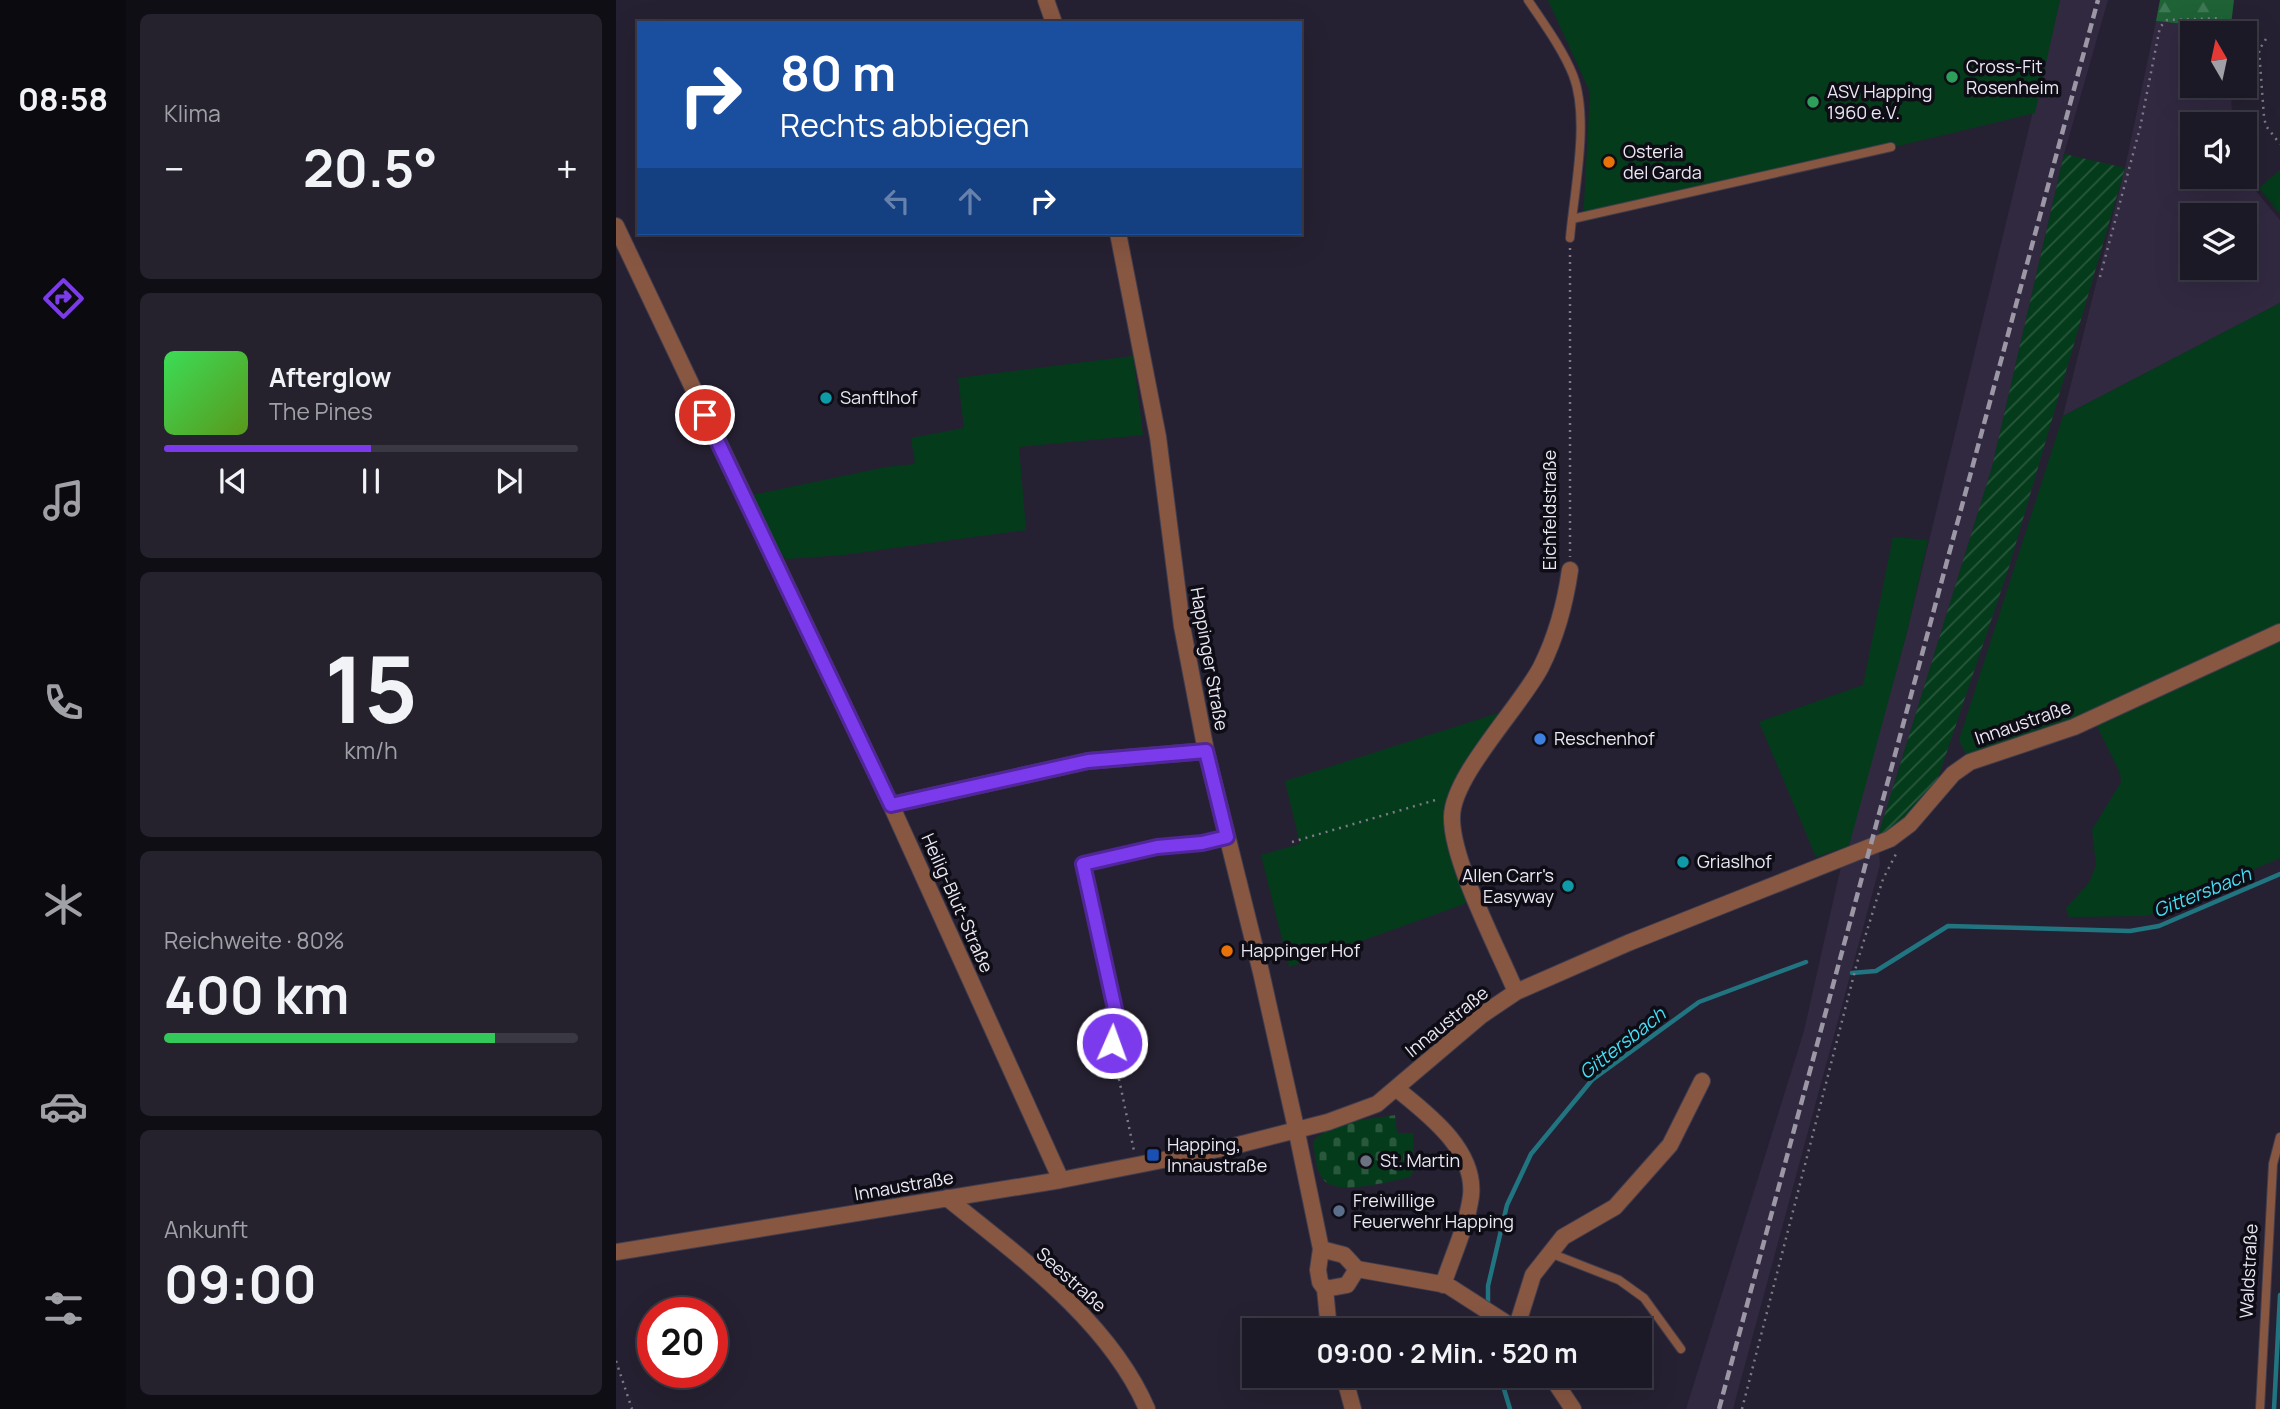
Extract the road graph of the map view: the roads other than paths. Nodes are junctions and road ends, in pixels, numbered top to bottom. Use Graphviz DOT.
graph roads {
  1 [pos="1046,0"];
  2 [pos="1528,0"];
  3 [pos="1053,21"];
  4 [pos="1891,147"];
  5 [pos="1572,219"];
  6 [pos="616,226"];
  7 [pos="1118,235"];
  8 [pos="1570,238"];
  9 [pos="1570,570"];
  10 [pos="2280,632"];
  11 [pos="1206,751"];
  12 [pos="891,805"];
  13 [pos="1227,837"];
  14 [pos="1516,992"];
  15 [pos="1117,1069"];
  16 [pos="1702,1081"];
  17 [pos="1397,1089"];
  18 [pos="1296,1128"];
  19 [pos="2280,1137"];
  20 [pos="1060,1180"];
  21 [pos="947,1198"];
  22 [pos="1321,1249"];
  23 [pos="616,1252"];
  24 [pos="1550,1253"];
  25 [pos="1357,1269"];
  26 [pos="1443,1285"];
  27 [pos="1325,1289"];
  28 [pos="1328,1318"];
  29 [pos="1500,1318"];
  30 [pos="1519,1318"];
  31 [pos="1681,1349"];
  32 [pos="1347,1388"];
  33 [pos="1559,1388"];
  34 [pos="1147,1409"];
  35 [pos="1353,1409"];
  36 [pos="1573,1409"];
  37 [pos="2260,1409"];
  1 -- 3 [label="street"];
  2 -- 5 [label="lane"];
  4 -- 5 [label="lane"];
  5 -- 8 [label="lane"];
  6 -- 12 [label="street, Heilig-Blut-Straße"];
  7 -- 11 [label="street, Happinger Straße"];
  9 -- 14 [label="street, Eichfeldstraße"];
  10 -- 14 [label="street, Innaustraße"];
  11 -- 12 [label="street"];
  11 -- 13 [label="street, Happinger Straße"];
  12 -- 20 [label="street, Heilig-Blut-Straße"];
  13 -- 15 [label="lane"];
  13 -- 18 [label="street, Happinger Straße"];
  14 -- 17 [label="street, Innaustraße"];
  16 -- 24 [label="street"];
  17 -- 18 [label="street, Innaustraße"];
  17 -- 26 [label="street"];
  18 -- 20 [label="street, Innaustraße"];
  18 -- 22 [label="street, Happinger Straße"];
  19 -- 37 [label="lane, Waldstraße"];
  20 -- 21 [label="street, Innaustraße"];
  21 -- 23 [label="street, Innaustraße"];
  21 -- 34 [label="street, Seestraße"];
  22 -- 25 [label="street"];
  22 -- 27 [label="street, Happinger Straße"];
  24 -- 30 [label="street"];
  24 -- 31 [label="lane"];
  25 -- 26 [label="street"];
  25 -- 27 [label="street"];
  26 -- 29 [label="street"];
  27 -- 28 [label="street, Happinger Straße"];
  32 -- 35 [label="street"];
  33 -- 36 [label="street"];
}
